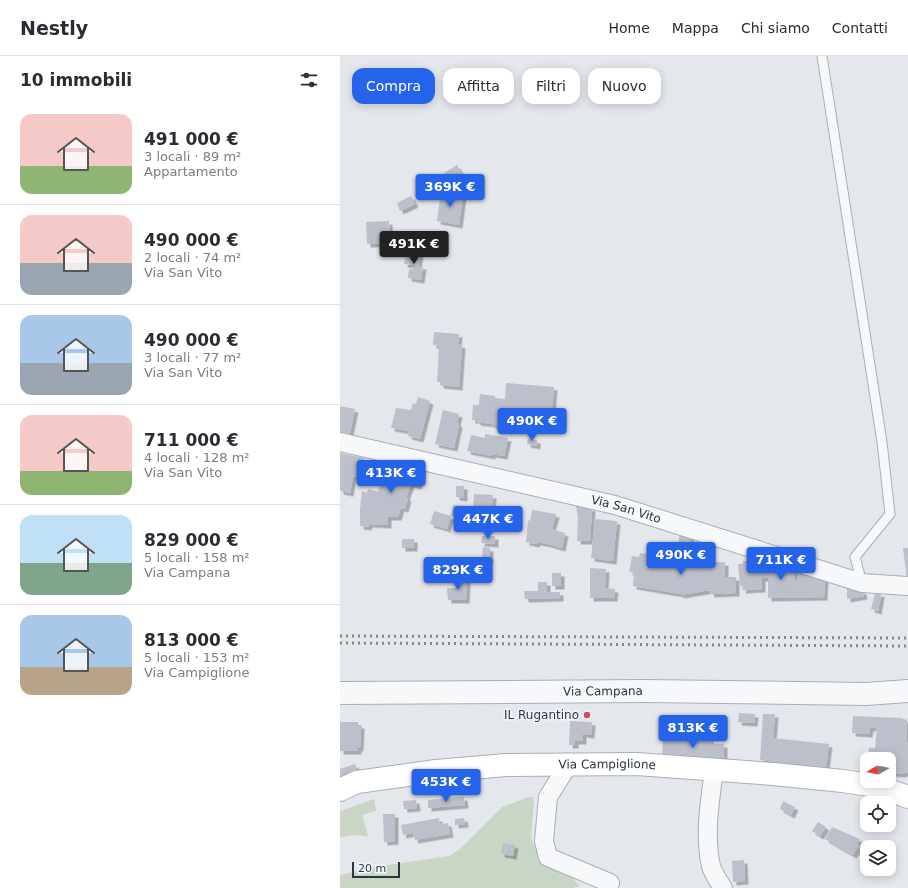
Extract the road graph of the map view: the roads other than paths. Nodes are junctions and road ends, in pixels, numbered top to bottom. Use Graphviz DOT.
graph roads {
  1 [pos="822,56"];
  2 [pos="340,442"];
  3 [pos="862,583"];
  4 [pos="908,586"];
  5 [pos="908,691"];
  6 [pos="340,693"];
  7 [pos="866,694"];
  8 [pos="908,704"];
  9 [pos="568,765"];
  10 [pos="714,770"];
  11 [pos="908,782"];
  12 [pos="860,784"];
  13 [pos="896,784"];
  14 [pos="882,788"];
  15 [pos="340,790"];
  16 [pos="908,797"];
  17 [pos="610,883"];
  18 [pos="723,888"];
  1 -- 3 [label="lane"];
  2 -- 3 [label="street, Via San Vito"];
  3 -- 4 [label="street, Via San Vito"];
  5 -- 7 [label="street, Via Campana"];
  6 -- 7 [label="street, Via Campana"];
  7 -- 8 [label="street, Via Campana"];
  9 -- 10 [label="main road, Via Campiglione"];
  9 -- 15 [label="main road, Via Campiglione"];
  9 -- 17 [label="street"];
  10 -- 12 [label="main road, Via Campiglione"];
  10 -- 18 [label="street"];
  11 -- 13 [label="main road, Via Campiglione"];
  14 -- 16 [label="main road, Via Campiglione"];
}
